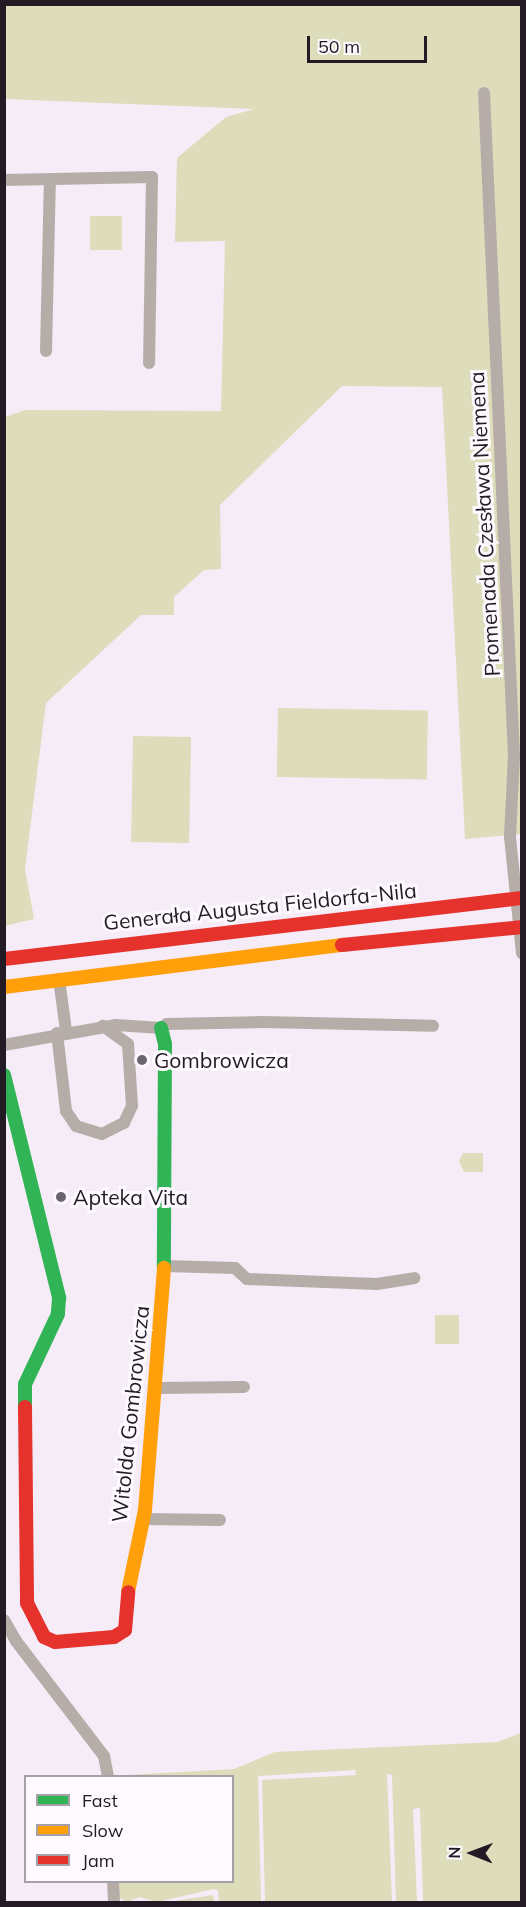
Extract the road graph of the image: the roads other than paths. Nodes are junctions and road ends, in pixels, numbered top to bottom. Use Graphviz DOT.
graph roads {
  1 [pos="484,93"];
  2 [pos="50,178"];
  3 [pos="4,180"];
  4 [pos="46,351"];
  5 [pos="149,363"];
  6 [pos="522,898"];
  7 [pos="522,927"];
  8 [pos="522,953"];
  9 [pos="4,959"];
  10 [pos="58,979"];
  11 [pos="4,987"];
  12 [pos="103,1026"];
  13 [pos="433,1026"];
  14 [pos="161,1028"];
  15 [pos="62,1032"];
  16 [pos="4,1045"];
  17 [pos="4,1075"];
  18 [pos="164,1266"];
  19 [pos="415,1278"];
  20 [pos="244,1387"];
  21 [pos="156,1388"];
  22 [pos="143,1519"];
  23 [pos="220,1520"];
  24 [pos="4,1620"];
  25 [pos="108,1775"];
  26 [pos="113,1883"];
  27 [pos="114,1902"];
  1 -- 8 [label="street, Promenada Czesława Niemena"];
  2 -- 3 [label="street"];
  2 -- 4 [label="street"];
  2 -- 5 [label="street"];
  6 -- 9 [label="street, Generała Augusta Fieldorfa-Nila"];
  7 -- 10 [label="street"];
  10 -- 11 [label="street"];
  10 -- 15 [label="street"];
  12 -- 14 [label="street"];
  12 -- 15 [label="street"];
  12 -- 15 [label="street"];
  13 -- 14 [label="street"];
  14 -- 18 [label="street, Witolda Gombrowicza"];
  15 -- 16 [label="street"];
  17 -- 22 [label="street, Witolda Gombrowicza"];
  18 -- 19 [label="street"];
  18 -- 21 [label="street, Witolda Gombrowicza"];
  20 -- 21 [label="street"];
  21 -- 22 [label="street, Witolda Gombrowicza"];
  22 -- 23 [label="street"];
  24 -- 25 [label="street"];
  26 -- 27 [label="street"];
}
